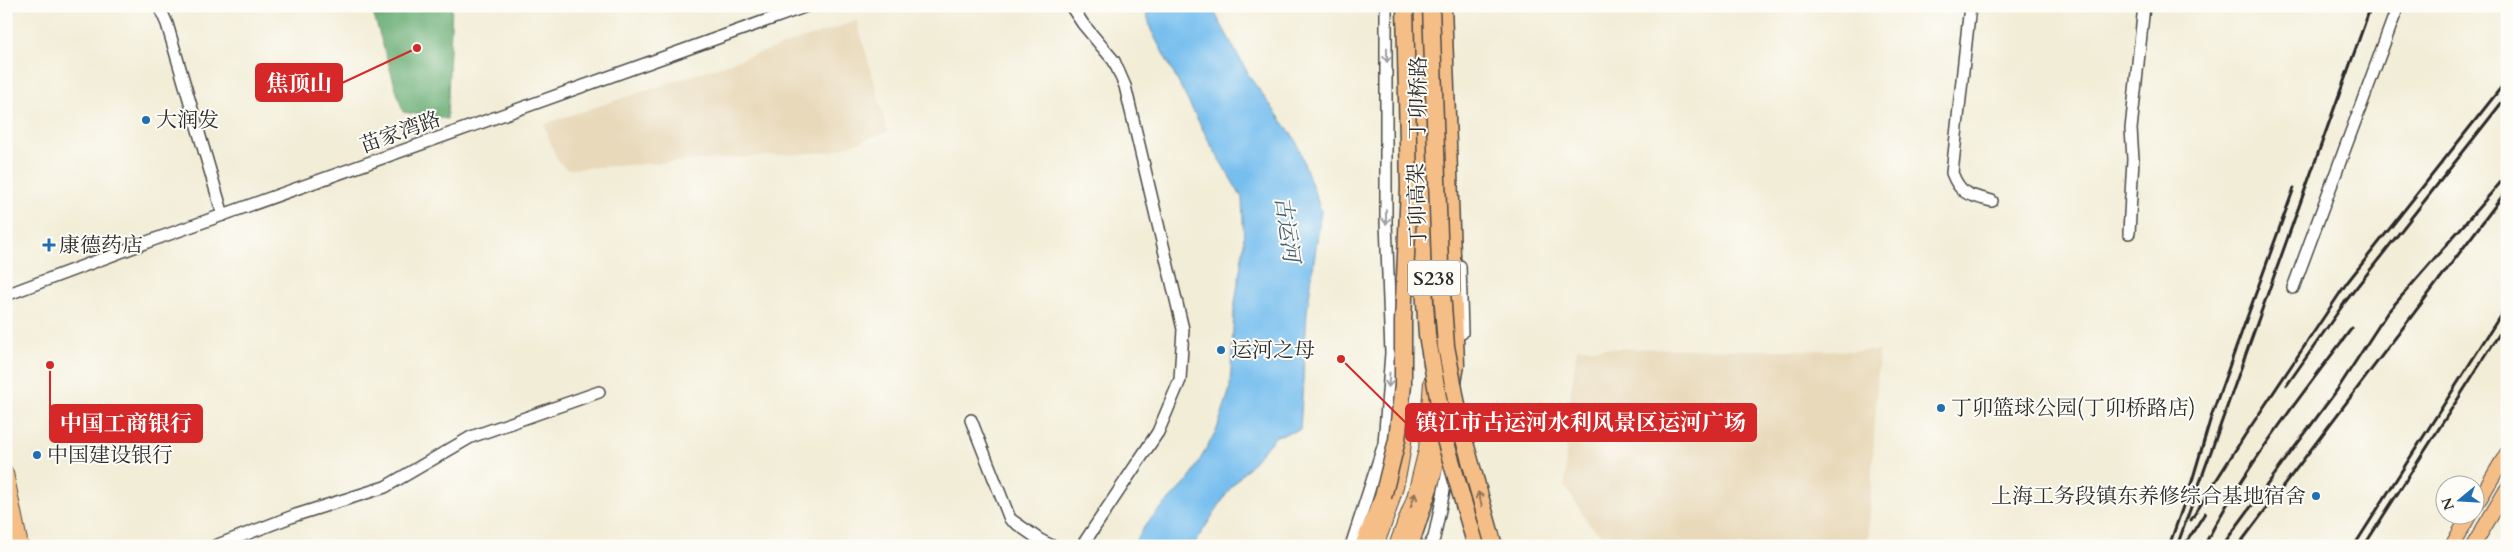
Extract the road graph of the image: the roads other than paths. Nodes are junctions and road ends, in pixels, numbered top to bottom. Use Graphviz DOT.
graph roads {
  1 [pos="159,6"];
  2 [pos="807,6"];
  3 [pos="1071,6"];
  4 [pos="1386,6"];
  5 [pos="1399,6"];
  6 [pos="1405,6"];
  7 [pos="1418,6"];
  8 [pos="1431,6"];
  9 [pos="1440,6"];
  10 [pos="1444,6"];
  11 [pos="1449,6"];
  12 [pos="1970,6"];
  13 [pos="2144,6"];
  14 [pos="2398,6"];
  15 [pos="1992,201"];
  16 [pos="223,215"];
  17 [pos="2129,234"];
  18 [pos="2293,288"];
  19 [pos="6,295"];
  20 [pos="599,392"];
  21 [pos="971,420"];
  22 [pos="2507,453"];
  23 [pos="6,473"];
  24 [pos="2501,474"];
  25 [pos="2507,489"];
  26 [pos="2486,493"];
  27 [pos="2464,524"];
  28 [pos="6,534"];
  29 [pos="8,546"];
  30 [pos="21,546"];
  31 [pos="215,546"];
  32 [pos="1052,546"];
  33 [pos="1082,546"];
  34 [pos="1351,546"];
  35 [pos="1363,546"];
  36 [pos="1376,546"];
  37 [pos="1396,546"];
  38 [pos="1410,546"];
  39 [pos="1429,546"];
  40 [pos="1476,546"];
  41 [pos="1494,546"];
  42 [pos="2452,546"];
  43 [pos="2474,546"];
  1 -- 16 [label="street"];
  2 -- 16 [label="street, 苗家湾路"];
  3 -- 33 [label="street"];
  4 -- 34 [label="street, one-way"];
  5 -- 36 [label="main road, 丁卯桥路 / S238"];
  6 -- 35 [label="highway, bridge"];
  7 -- 40 [label="highway, 丁卯高架 / S238, bridge"];
  41 -- 8 [label="highway, 丁卯高架 / S238, one-way, bridge"];
  37 -- 9 [label="main road, 丁卯桥路 / S238, one-way"];
  10 -- 38 [label="highway, bridge"];
  11 -- 39 [label="street"];
  12 -- 15 [label="street"];
  13 -- 17 [label="street"];
  14 -- 18 [label="street"];
  16 -- 19 [label="street, 苗家湾路"];
  20 -- 31 [label="street"];
  21 -- 32 [label="street"];
  22 -- 24 [label="main road"];
  23 -- 30 [label="main road"];
  24 -- 26 [label="main road"];
  25 -- 43 [label="main road"];
  27 -- 42 [label="main road"];
  28 -- 29 [label="main road"];
}
